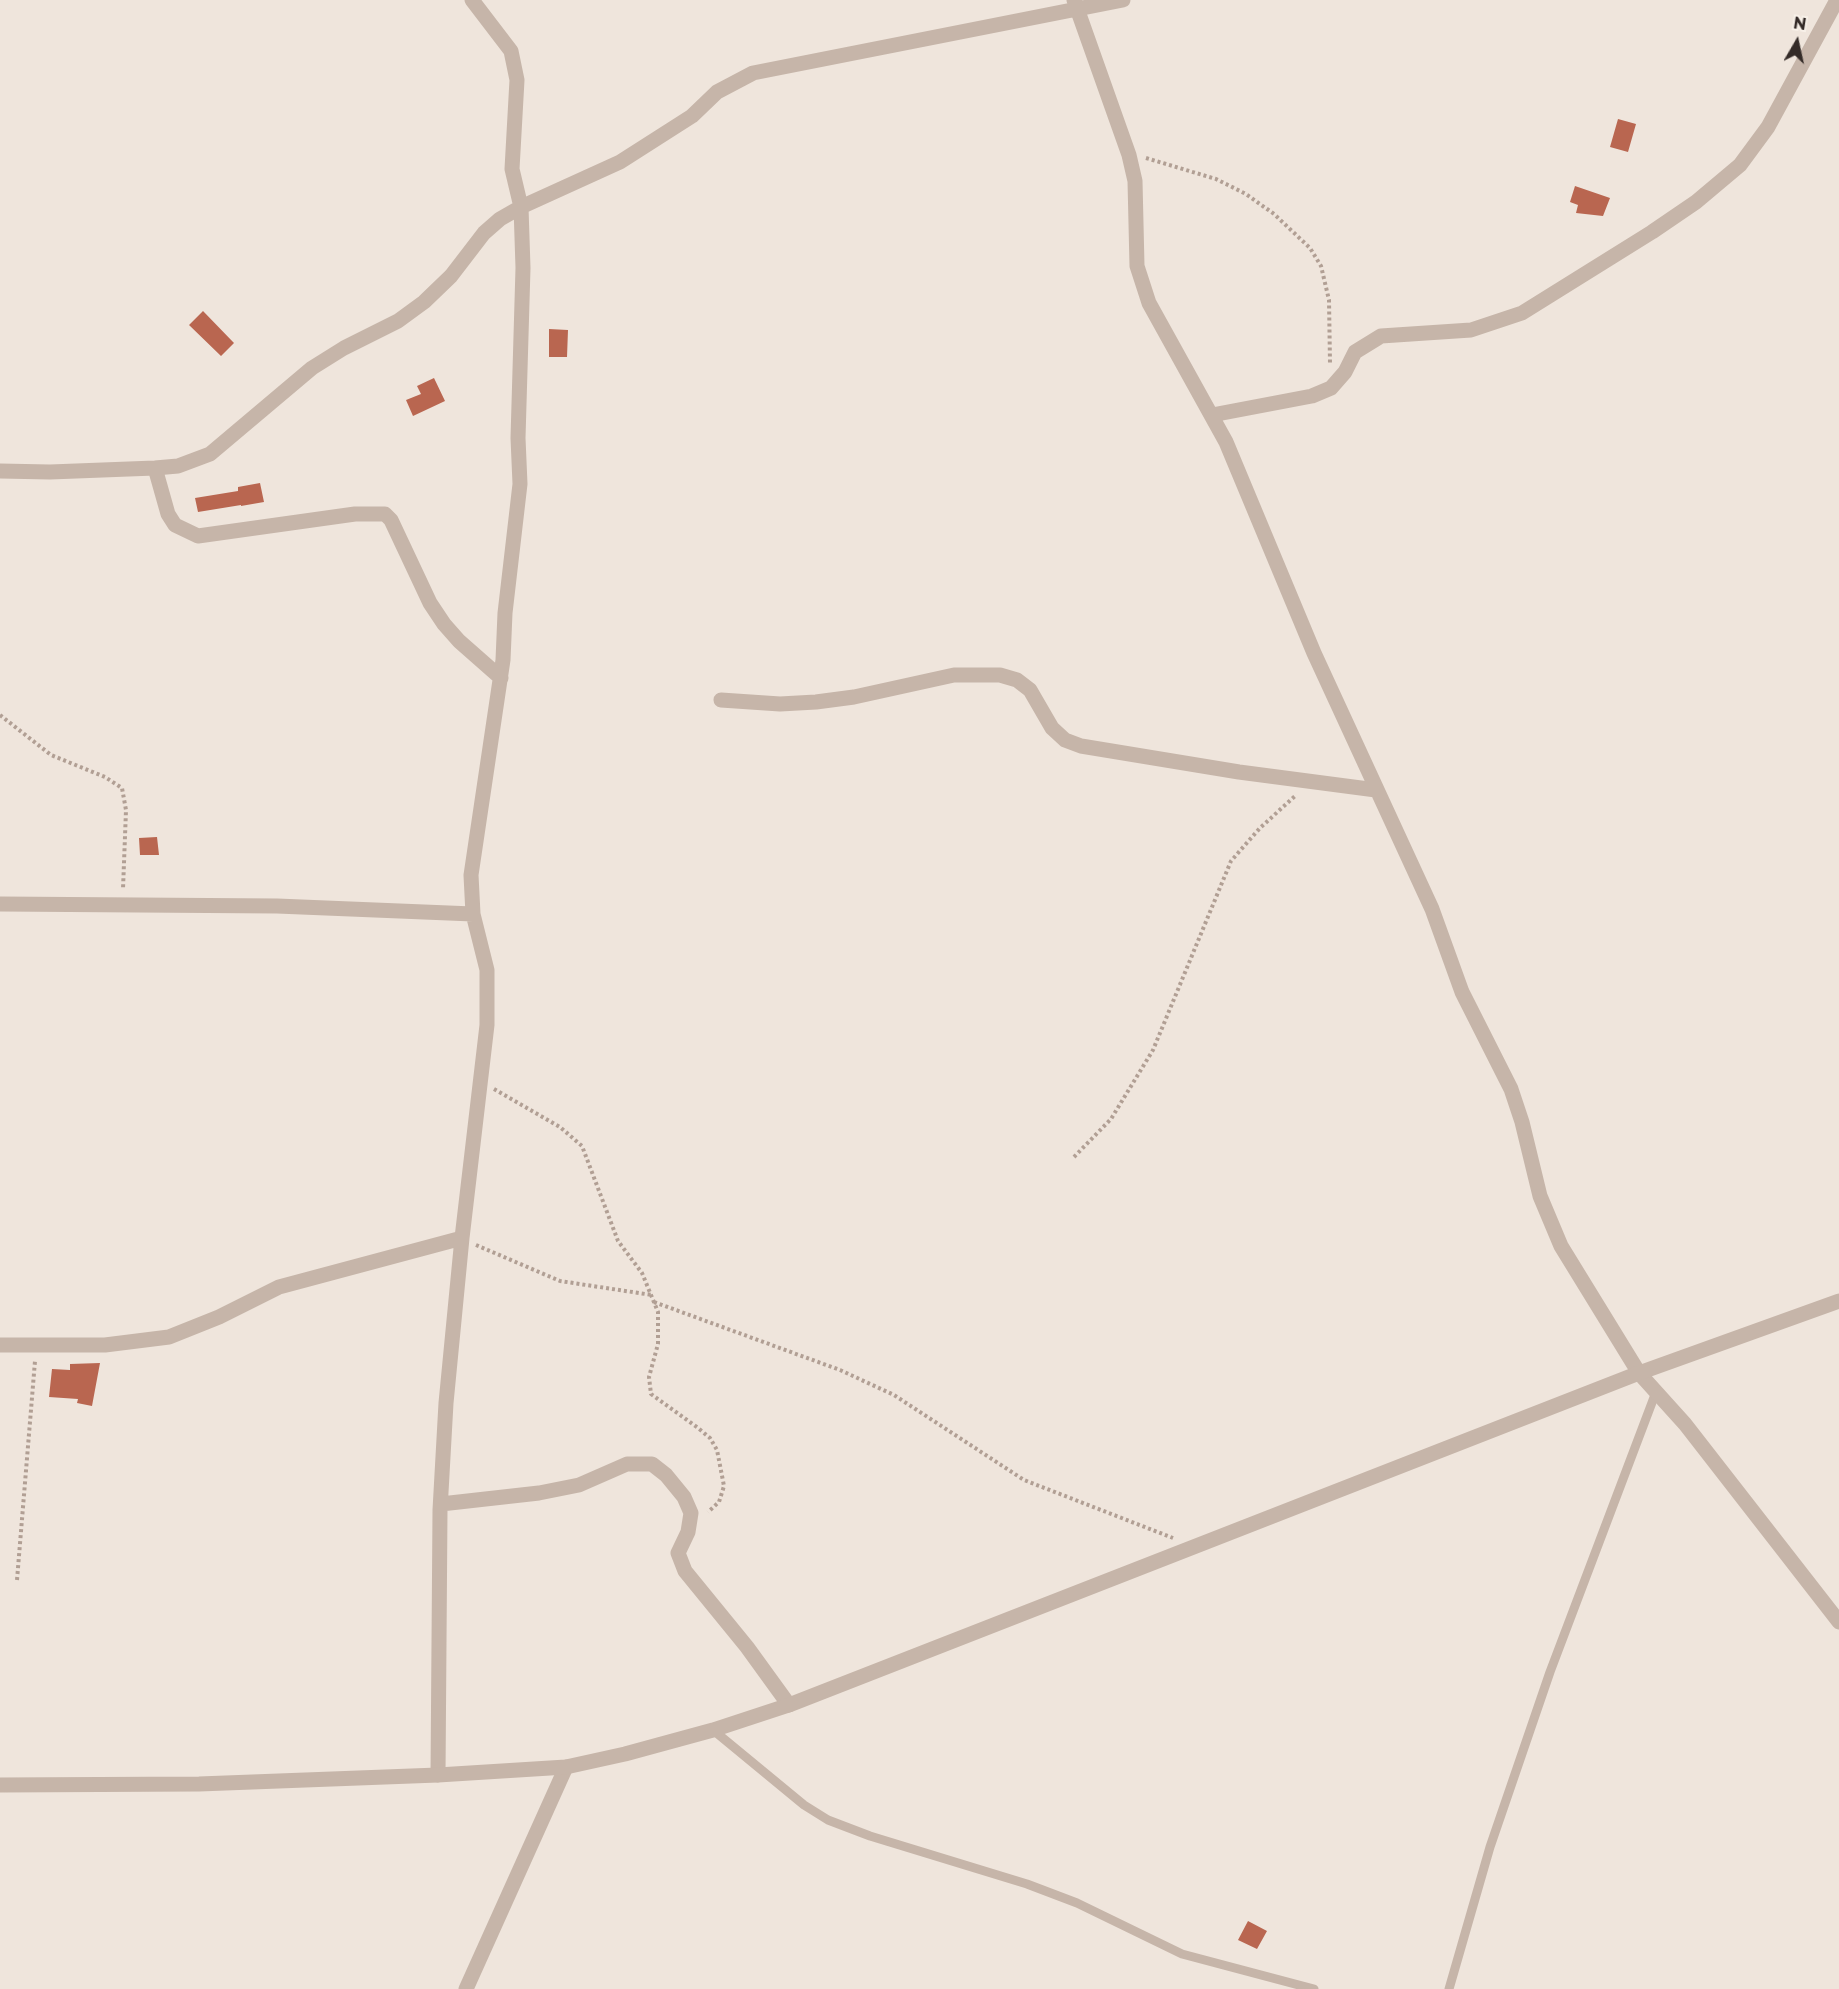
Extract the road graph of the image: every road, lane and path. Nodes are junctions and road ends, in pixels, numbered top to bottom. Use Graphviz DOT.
graph roads {
  1 [pos="472,0"];
  2 [pos="1123,0"];
  3 [pos="1837,0"];
  4 [pos="1076,5"];
  5 [pos="1130,155"];
  6 [pos="521,207"];
  7 [pos="1331,387"];
  8 [pos="1212,415"];
  9 [pos="155,468"];
  10 [pos="0,471"];
  11 [pos="501,678"];
  12 [pos="721,700"];
  13 [pos="0,715"];
  14 [pos="1316,782"];
  15 [pos="1376,790"];
  16 [pos="0,904"];
  17 [pos="123,904"];
  18 [pos="473,914"];
  19 [pos="480,1082"];
  20 [pos="1074,1156"];
  21 [pos="462,1238"];
  22 [pos="652,1295"];
  23 [pos="1839,1301"];
  24 [pos="654,1302"];
  25 [pos="0,1345"];
  26 [pos="36,1345"];
  27 [pos="1640,1373"];
  28 [pos="1656,1392"];
  29 [pos="441,1504"];
  30 [pos="688,1532"];
  31 [pos="1196,1548"];
  32 [pos="17,1580"];
  33 [pos="1839,1622"];
  34 [pos="789,1705"];
  35 [pos="713,1730"];
  36 [pos="566,1767"];
  37 [pos="438,1775"];
  38 [pos="0,1785"];
  39 [pos="466,1989"];
  40 [pos="1314,1989"];
  41 [pos="1449,1989"];
  1 -- 6 [label="street"];
  2 -- 4 [label="street"];
  3 -- 7 [label="street"];
  4 -- 5 [label="street"];
  4 -- 6 [label="street"];
  5 -- 7 [label="path"];
  5 -- 8 [label="street"];
  6 -- 9 [label="street"];
  6 -- 11 [label="street"];
  7 -- 8 [label="street"];
  8 -- 15 [label="street"];
  9 -- 10 [label="street"];
  9 -- 11 [label="street"];
  11 -- 18 [label="street"];
  12 -- 14 [label="street"];
  13 -- 17 [label="path"];
  14 -- 15 [label="street"];
  14 -- 20 [label="path"];
  15 -- 27 [label="street"];
  16 -- 17 [label="street"];
  17 -- 18 [label="street"];
  18 -- 19 [label="street"];
  19 -- 21 [label="street"];
  19 -- 22 [label="path"];
  21 -- 22 [label="path"];
  21 -- 26 [label="street"];
  21 -- 29 [label="street"];
  22 -- 24 [label="path"];
  23 -- 27 [label="street"];
  24 -- 30 [label="path"];
  24 -- 31 [label="path"];
  25 -- 26 [label="street"];
  26 -- 32 [label="path"];
  27 -- 28 [label="street"];
  27 -- 31 [label="street"];
  28 -- 33 [label="street"];
  28 -- 41 [label="lane"];
  29 -- 30 [label="street"];
  29 -- 37 [label="street"];
  30 -- 34 [label="street"];
  31 -- 34 [label="street"];
  34 -- 35 [label="street"];
  35 -- 36 [label="street"];
  35 -- 40 [label="lane"];
  36 -- 37 [label="street"];
  36 -- 39 [label="street"];
  37 -- 38 [label="street"];
}
